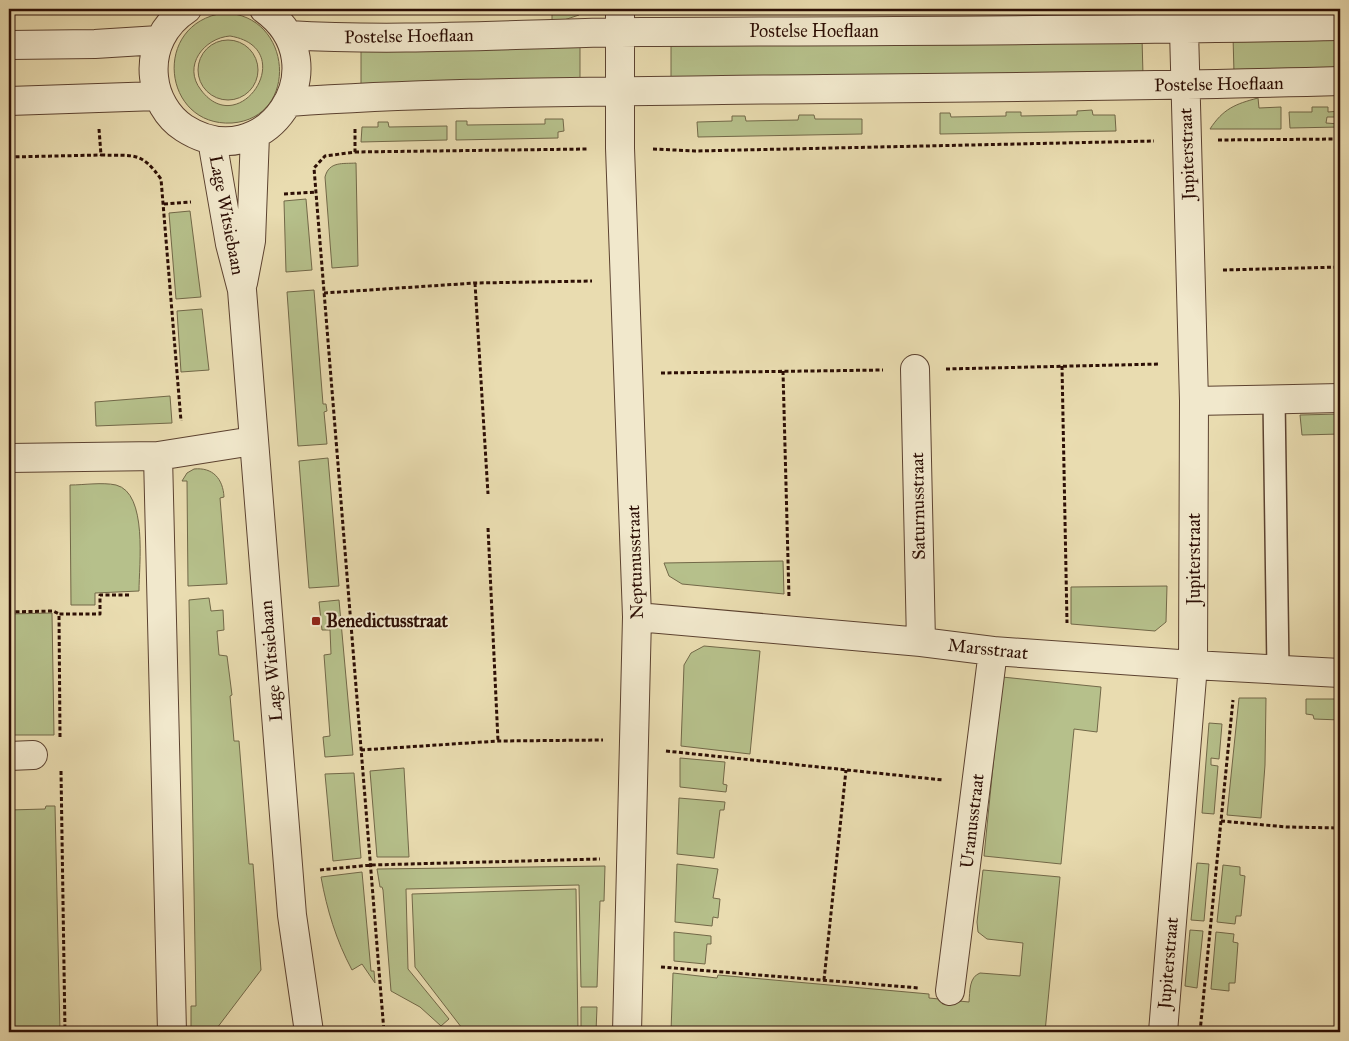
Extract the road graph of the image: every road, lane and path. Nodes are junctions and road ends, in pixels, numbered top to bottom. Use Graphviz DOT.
graph roads {
  1 [pos="187,9"];
  2 [pos="264,9"];
  3 [pos="1222,19"];
  4 [pos="620,20"];
  5 [pos="1340,26"];
  6 [pos="1184,30"];
  7 [pos="288,35"];
  8 [pos="159,40"];
  9 [pos="9,45"];
  10 [pos="1340,81"];
  11 [pos="1185,85"];
  12 [pos="619,92"];
  13 [pos="158,96"];
  14 [pos="97,98"];
  15 [pos="355,98"];
  16 [pos="9,101"];
  17 [pos="289,102"];
  18 [pos="254,135"];
  19 [pos="1340,139"];
  20 [pos="212,140"];
  21 [pos="1187,141"];
  22 [pos="620,148"];
  23 [pos="355,152"];
  24 [pos="101,155"];
  25 [pos="9,157"];
  26 [pos="1340,267"];
  27 [pos="1190,270"];
  28 [pos="625,280"];
  29 [pos="475,283"];
  30 [pos="242,290"];
  31 [pos="324,293"];
  32 [pos="1147,364"];
  33 [pos="1062,366"];
  34 [pos="974,368"];
  35 [pos="915,369"];
  36 [pos="873,370"];
  37 [pos="783,371"];
  38 [pos="628,374"];
  39 [pos="1340,398"];
  40 [pos="1274,399"];
  41 [pos="1194,401"];
  42 [pos="253,441"];
  43 [pos="170,453"];
  44 [pos="9,458"];
  45 [pos="488,494"];
  46 [pos="488,528"];
  47 [pos="1066,588"];
  48 [pos="161,594"];
  49 [pos="9,612"];
  50 [pos="59,614"];
  51 [pos="637,617"];
  52 [pos="790,631"];
  53 [pos="921,642"];
  54 [pos="993,651"];
  55 [pos="1193,665"];
  56 [pos="1236,667"];
  57 [pos="1278,669"];
  58 [pos="1340,672"];
  59 [pos="498,741"];
  60 [pos="634,743"];
  61 [pos="61,746"];
  62 [pos="361,750"];
  63 [pos="61,766"];
  64 [pos="846,770"];
  65 [pos="976,783"];
  66 [pos="1221,821"];
  67 [pos="1340,828"];
  68 [pos="631,858"];
  69 [pos="371,865"];
  70 [pos="289,873"];
  71 [pos="628,964"];
  72 [pos="824,980"];
  73 [pos="950,991"];
  74 [pos="1340,1028"];
  75 [pos="384,1031"];
  76 [pos="65,1032"];
  77 [pos="172,1032"];
  78 [pos="309,1032"];
  79 [pos="356,1032"];
  80 [pos="627,1032"];
  81 [pos="1163,1032"];
  82 [pos="1200,1032"];
  83 [pos="1340,1032"];
  1 -- 8 [label="street"];
  2 -- 7 [label="street"];
  3 -- 5 [label="street, Postelse Hoeflaan"];
  3 -- 6 [label="street, Postelse Hoeflaan"];
  4 -- 6 [label="street, Postelse Hoeflaan"];
  4 -- 7 [label="street, Postelse Hoeflaan"];
  4 -- 12 [label="street, Neptunusstraat"];
  6 -- 11 [label="street, Jupiterstraat"];
  7 -- 17 [label="street"];
  8 -- 9 [label="street"];
  8 -- 13 [label="street"];
  10 -- 11 [label="street, Postelse Hoeflaan"];
  11 -- 12 [label="street, Postelse Hoeflaan"];
  11 -- 21 [label="street, Jupiterstraat"];
  12 -- 15 [label="street, Postelse Hoeflaan"];
  12 -- 22 [label="street, Neptunusstraat"];
  13 -- 14 [label="street"];
  13 -- 20 [label="street"];
  14 -- 16 [label="street"];
  14 -- 24 [label="path"];
  15 -- 17 [label="street, Postelse Hoeflaan"];
  15 -- 23 [label="path"];
  17 -- 18 [label="street"];
  18 -- 20 [label="street"];
  18 -- 30 [label="street, Lage Witsiebaan"];
  19 -- 21 [label="path"];
  20 -- 30 [label="street, Lage Witsiebaan"];
  21 -- 22 [label="path"];
  21 -- 27 [label="street, Jupiterstraat"];
  22 -- 23 [label="path"];
  22 -- 28 [label="street, Neptunusstraat"];
  23 -- 31 [label="path"];
  24 -- 25 [label="path"];
  24 -- 43 [label="path"];
  26 -- 27 [label="path"];
  27 -- 41 [label="street, Jupiterstraat"];
  28 -- 29 [label="path"];
  28 -- 38 [label="street, Neptunusstraat"];
  29 -- 31 [label="path"];
  29 -- 45 [label="path"];
  30 -- 42 [label="street, Lage Witsiebaan"];
  31 -- 62 [label="path"];
  32 -- 33 [label="path"];
  33 -- 34 [label="path"];
  33 -- 47 [label="path"];
  35 -- 53 [label="street, Saturnusstraat"];
  36 -- 37 [label="path"];
  37 -- 38 [label="path"];
  37 -- 52 [label="path"];
  38 -- 51 [label="street, Neptunusstraat"];
  39 -- 40 [label="street"];
  40 -- 41 [label="street"];
  40 -- 57 [label="lane"];
  41 -- 55 [label="street, Jupiterstraat"];
  42 -- 43 [label="street"];
  42 -- 70 [label="street, Lage Witsiebaan"];
  43 -- 44 [label="street"];
  43 -- 48 [label="street"];
  46 -- 59 [label="path"];
  48 -- 50 [label="path"];
  48 -- 77 [label="street"];
  49 -- 50 [label="path"];
  50 -- 61 [label="path"];
  51 -- 52 [label="street, Marsstraat"];
  51 -- 60 [label="street, Neptunusstraat"];
  52 -- 53 [label="street, Marsstraat"];
  53 -- 54 [label="street, Marsstraat"];
  54 -- 55 [label="street, Marsstraat"];
  54 -- 65 [label="street, Uranusstraat"];
  55 -- 56 [label="street, Marsstraat"];
  55 -- 81 [label="street, Jupiterstraat"];
  56 -- 57 [label="street, Marsstraat"];
  56 -- 66 [label="path"];
  57 -- 58 [label="street, Marsstraat"];
  59 -- 60 [label="path"];
  59 -- 62 [label="path"];
  60 -- 64 [label="path"];
  60 -- 68 [label="street, Neptunusstraat"];
  62 -- 69 [label="path"];
  63 -- 76 [label="path"];
  64 -- 65 [label="path"];
  64 -- 72 [label="path"];
  65 -- 73 [label="street, Uranusstraat"];
  66 -- 67 [label="path"];
  66 -- 82 [label="path"];
  68 -- 69 [label="path"];
  68 -- 71 [label="street, Neptunusstraat"];
  69 -- 70 [label="path"];
  69 -- 75 [label="path"];
  70 -- 78 [label="street, Lage Witsiebaan"];
  71 -- 72 [label="path"];
  71 -- 80 [label="street, Neptunusstraat"];
  72 -- 73 [label="path"];
  74 -- 83 [label="path"];
  75 -- 79 [label="path"];
}
